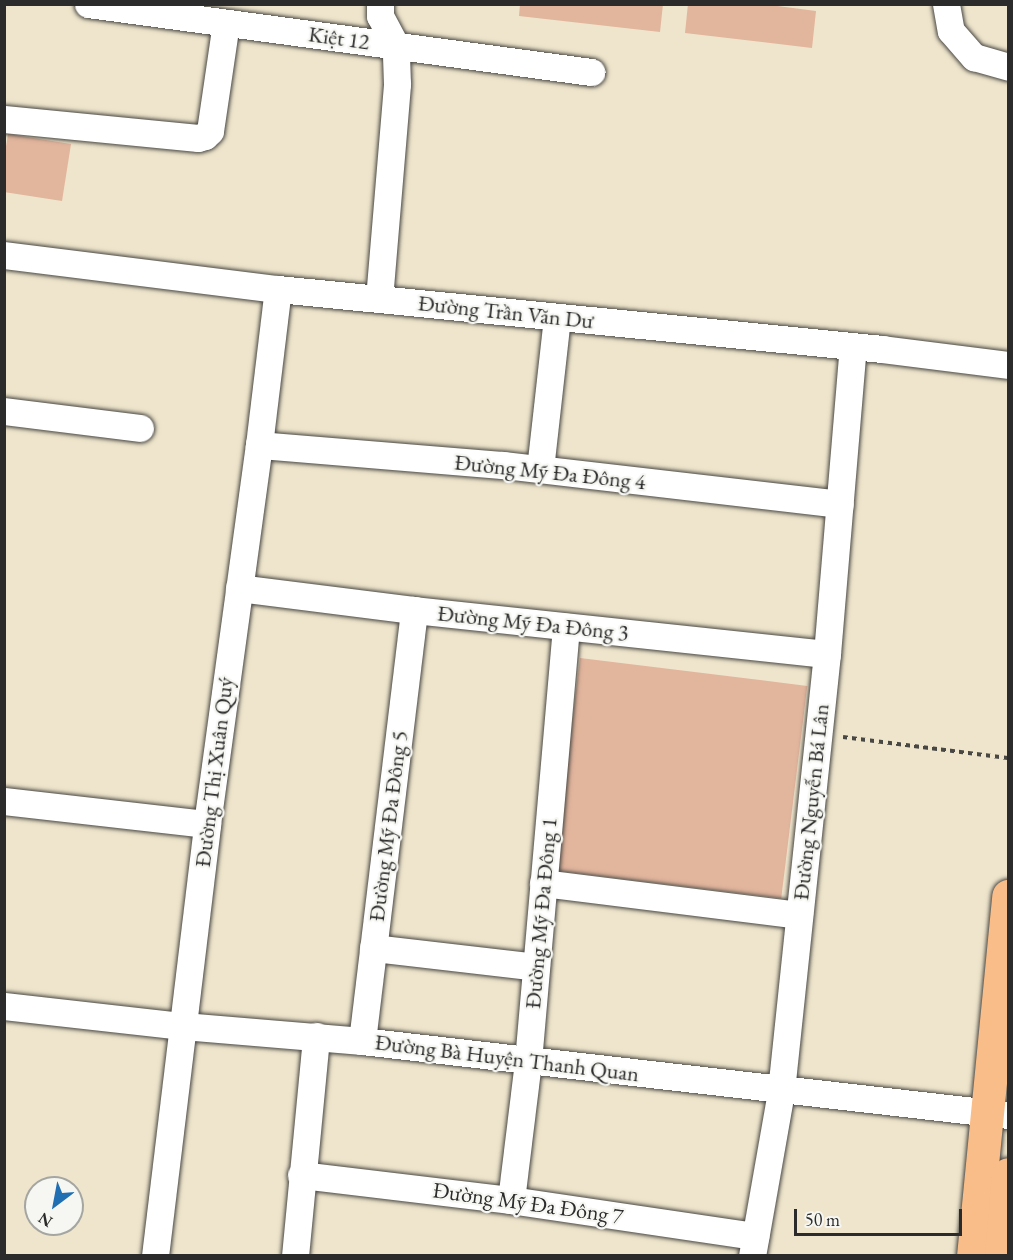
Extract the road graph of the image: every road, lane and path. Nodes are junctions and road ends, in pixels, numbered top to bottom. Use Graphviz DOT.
graph roads {
  1 [pos="88,4"];
  2 [pos="380,4"];
  3 [pos="946,4"];
  4 [pos="226,23"];
  5 [pos="396,46"];
  6 [pos="1008,67"];
  7 [pos="591,72"];
  8 [pos="4,119"];
  9 [pos="4,255"];
  10 [pos="278,289"];
  11 [pos="379,299"];
  12 [pos="557,318"];
  13 [pos="853,347"];
  14 [pos="1008,365"];
  15 [pos="4,411"];
  16 [pos="140,429"];
  17 [pos="259,445"];
  18 [pos="540,470"];
  19 [pos="840,504"];
  20 [pos="239,588"];
  21 [pos="414,610"];
  22 [pos="566,627"];
  23 [pos="827,654"];
  24 [pos="819,734"];
  25 [pos="1008,758"];
  26 [pos="4,801"];
  27 [pos="207,824"];
  28 [pos="543,883"];
  29 [pos="1008,896"];
  30 [pos="799,915"];
  31 [pos="374,948"];
  32 [pos="536,967"];
  33 [pos="4,1006"];
  34 [pos="183,1026"];
  35 [pos="316,1036"];
  36 [pos="362,1041"];
  37 [pos="528,1061"];
  38 [pos="781,1091"];
  39 [pos="997,1114"];
  40 [pos="1008,1174"];
  41 [pos="301,1175"];
  42 [pos="511,1200"];
  43 [pos="753,1246"];
  44 [pos="155,1256"];
  45 [pos="295,1256"];
  46 [pos="973,1256"];
  47 [pos="1001,1256"];
  1 -- 4 [label="street, Kiệt 12"];
  2 -- 5 [label="street"];
  3 -- 6 [label="street"];
  4 -- 5 [label="street, Kiệt 12"];
  4 -- 8 [label="street"];
  5 -- 7 [label="street, Kiệt 12"];
  5 -- 11 [label="street"];
  9 -- 10 [label="street, Đường Trần Văn Dư"];
  10 -- 11 [label="street, Đường Trần Văn Dư"];
  10 -- 17 [label="street, Đường Thị Xuân Quý"];
  11 -- 12 [label="street, Đường Trần Văn Dư"];
  12 -- 13 [label="street, Đường Trần Văn Dư"];
  12 -- 18 [label="street"];
  13 -- 14 [label="street, Đường Trần Văn Dư"];
  13 -- 19 [label="street, Đường Nguyễn Bá Lân"];
  15 -- 16 [label="street"];
  17 -- 18 [label="street, Đường Mỹ Đa Đông 4"];
  17 -- 20 [label="street, Đường Thị Xuân Quý"];
  18 -- 19 [label="street, Đường Mỹ Đa Đông 4"];
  19 -- 23 [label="street, Đường Nguyễn Bá Lân"];
  20 -- 21 [label="street, Đường Mỹ Đa Đông 3"];
  20 -- 27 [label="street, Đường Thị Xuân Quý"];
  21 -- 22 [label="street, Đường Mỹ Đa Đông 3"];
  21 -- 31 [label="street, Đường Mỹ Đa Đông 5"];
  22 -- 23 [label="street, Đường Mỹ Đa Đông 3"];
  22 -- 28 [label="street, Đường Mỹ Đa Đông 1"];
  23 -- 24 [label="street, Đường Nguyễn Bá Lân"];
  24 -- 25 [label="path"];
  24 -- 30 [label="street, Đường Nguyễn Bá Lân"];
  26 -- 27 [label="street"];
  27 -- 34 [label="street, Đường Thị Xuân Quý"];
  28 -- 30 [label="street"];
  28 -- 32 [label="street, Đường Mỹ Đa Đông 1"];
  29 -- 39 [label="main road"];
  30 -- 38 [label="street, Đường Nguyễn Bá Lân"];
  31 -- 32 [label="street"];
  31 -- 36 [label="street, Đường Mỹ Đa Đông 5"];
  32 -- 37 [label="street, Đường Mỹ Đa Đông 1"];
  33 -- 34 [label="street, Đường Bà Huyện Thanh Quan"];
  34 -- 35 [label="street, Đường Bà Huyện Thanh Quan"];
  34 -- 44 [label="street, Đường Thị Xuân Quý"];
  35 -- 36 [label="street, Đường Bà Huyện Thanh Quan"];
  35 -- 41 [label="street"];
  36 -- 37 [label="street, Đường Bà Huyện Thanh Quan"];
  37 -- 38 [label="street, Đường Bà Huyện Thanh Quan"];
  37 -- 42 [label="street, Đường Mỹ Đa Đông 1"];
  38 -- 39 [label="street, Đường Bà Huyện Thanh Quan"];
  38 -- 43 [label="street, Đường Nguyễn Bá Lân"];
  39 -- 46 [label="main road"];
  40 -- 47 [label="main road"];
  41 -- 42 [label="street, Đường Mỹ Đa Đông 7"];
  41 -- 45 [label="street"];
  42 -- 43 [label="street, Đường Mỹ Đa Đông 7"];
}
